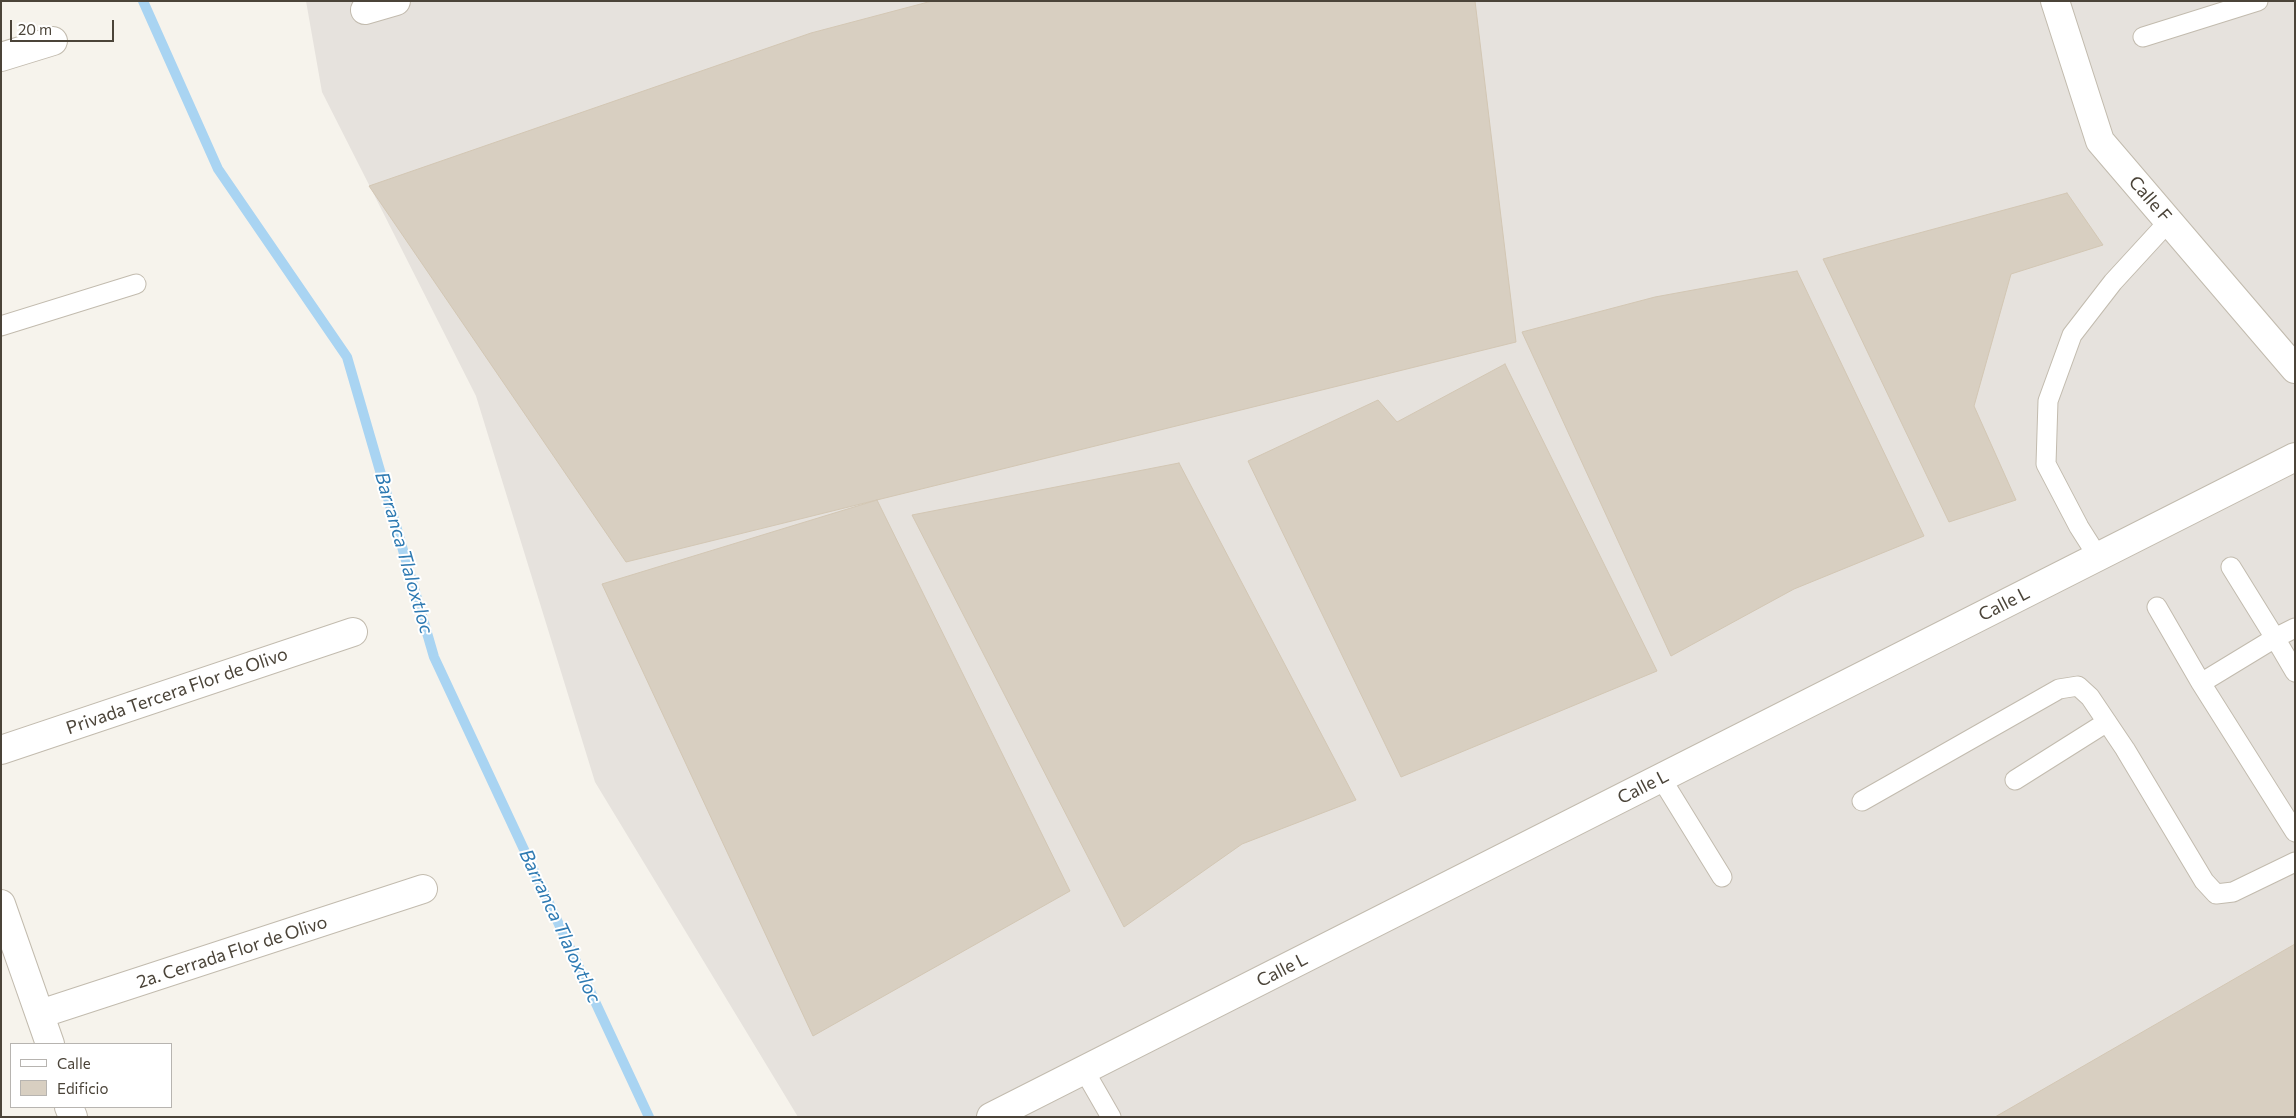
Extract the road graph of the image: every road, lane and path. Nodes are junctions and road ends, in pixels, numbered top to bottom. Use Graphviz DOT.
graph roads {
  1 [pos="396,1"];
  2 [pos="2055,1"];
  3 [pos="2258,1"];
  4 [pos="365,10"];
  5 [pos="2144,37"];
  6 [pos="53,41"];
  7 [pos="1,57"];
  8 [pos="2169,221"];
  9 [pos="136,284"];
  10 [pos="1,326"];
  11 [pos="2295,368"];
  12 [pos="2295,457"];
  13 [pos="2098,557"];
  14 [pos="2230,567"];
  15 [pos="2157,607"];
  16 [pos="2295,628"];
  17 [pos="353,632"];
  18 [pos="2275,638"];
  19 [pos="2295,672"];
  20 [pos="2201,683"];
  21 [pos="2107,722"];
  22 [pos="1,750"];
  23 [pos="1661,778"];
  24 [pos="2015,780"];
  25 [pos="1862,801"];
  26 [pos="2295,832"];
  27 [pos="2295,862"];
  28 [pos="1722,877"];
  29 [pos="424,890"];
  30 [pos="1,904"];
  31 [pos="40,1014"];
  32 [pos="50,1043"];
  33 [pos="1084,1070"];
  34 [pos="991,1117"];
  35 [pos="1111,1117"];
  1 -- 4 [label="street"];
  2 -- 8 [label="street, Calle F"];
  3 -- 5 [label="lane"];
  6 -- 7 [label="street"];
  8 -- 11 [label="street, Calle F"];
  8 -- 13 [label="lane"];
  9 -- 10 [label="lane"];
  12 -- 13 [label="street, Calle L"];
  13 -- 23 [label="street, Calle L"];
  14 -- 18 [label="lane"];
  15 -- 20 [label="lane"];
  16 -- 18 [label="lane"];
  17 -- 22 [label="street, Privada Tercera Flor de Olivo"];
  18 -- 19 [label="lane"];
  18 -- 20 [label="lane"];
  20 -- 26 [label="lane"];
  21 -- 24 [label="lane"];
  21 -- 25 [label="lane"];
  21 -- 27 [label="lane"];
  23 -- 28 [label="lane"];
  23 -- 33 [label="street, Calle L"];
  29 -- 31 [label="street, 2a. Cerrada Flor de Olivo"];
  30 -- 31 [label="street"];
  31 -- 32 [label="street"];
  33 -- 34 [label="street, Calle L"];
  33 -- 35 [label="lane"];
}
